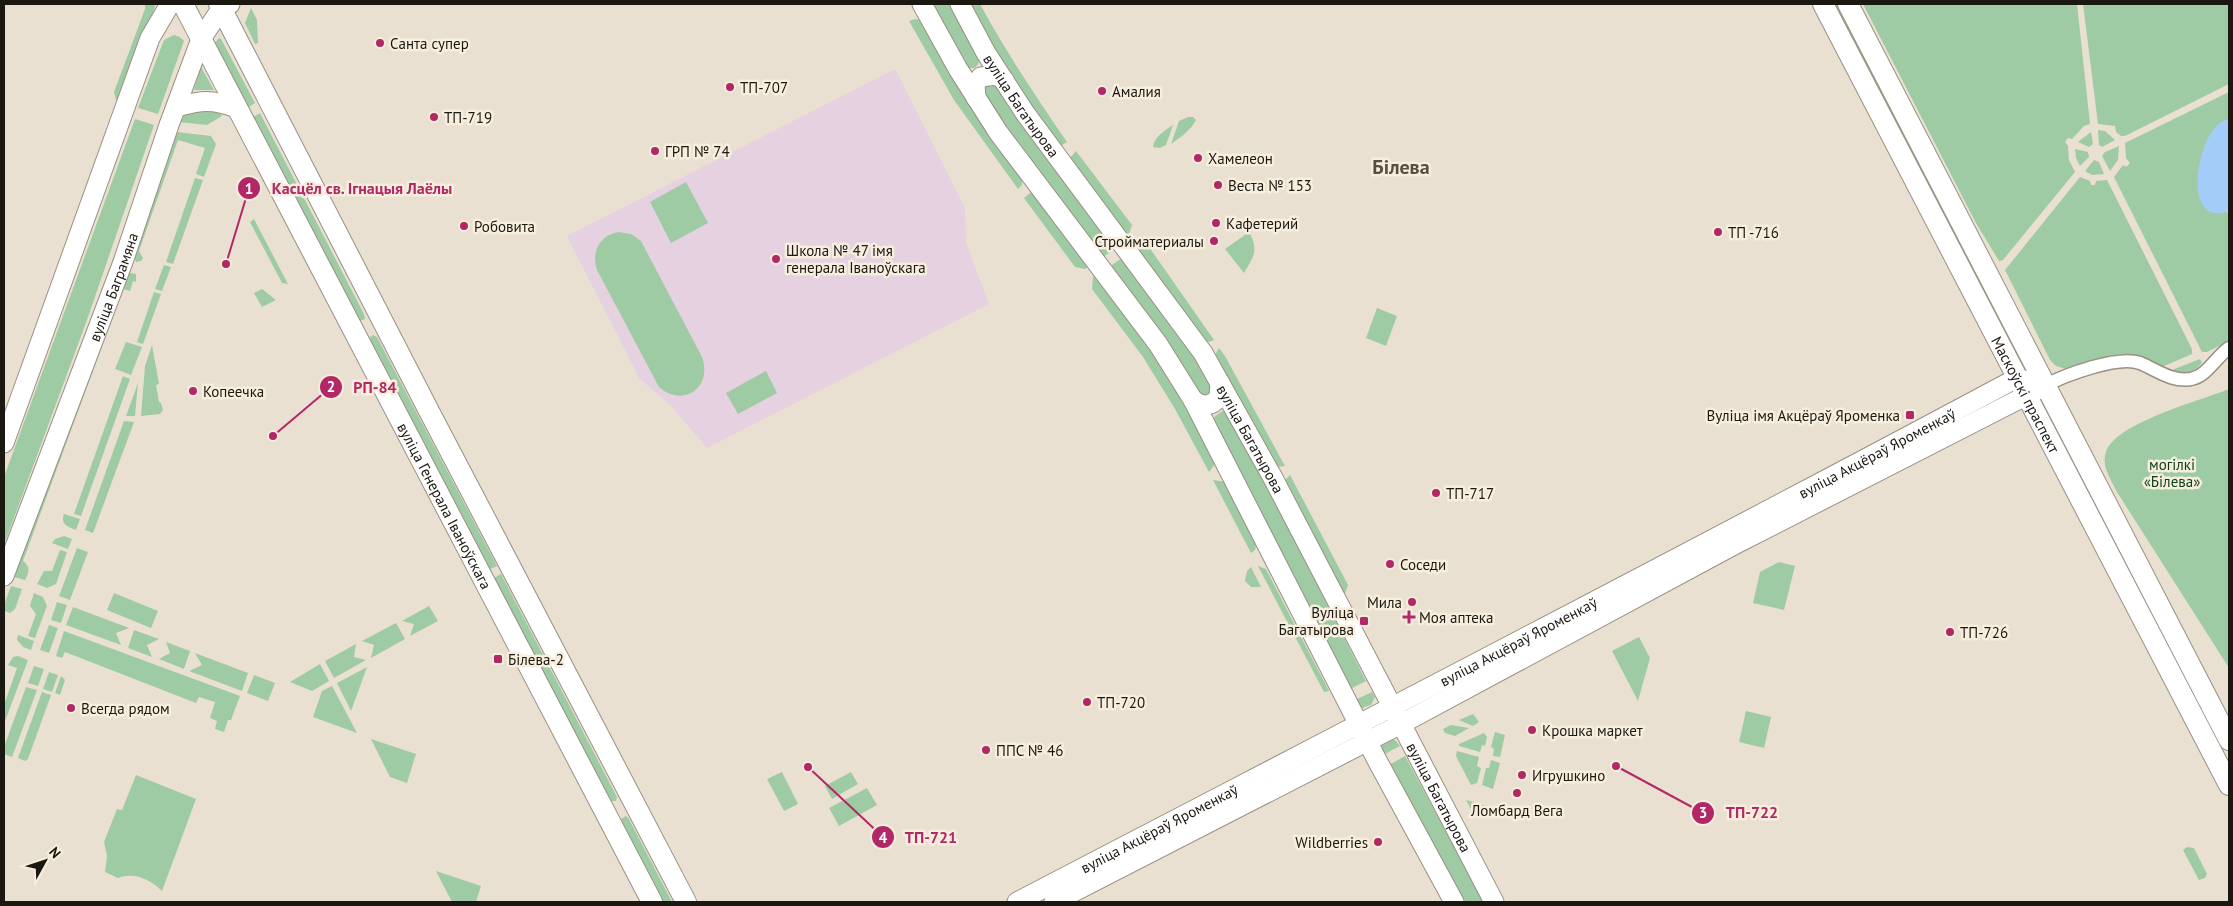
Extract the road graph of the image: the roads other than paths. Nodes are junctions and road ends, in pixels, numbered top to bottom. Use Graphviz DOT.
graph roads {
  1 [pos="170,4"];
  2 [pos="183,4"];
  3 [pos="922,4"];
  4 [pos="960,4"];
  5 [pos="1823,4"];
  6 [pos="1848,4"];
  7 [pos="219,5"];
  8 [pos="201,39"];
  9 [pos="986,53"];
  10 [pos="958,69"];
  11 [pos="1004,80"];
  12 [pos="976,98"];
  13 [pos="176,107"];
  14 [pos="237,108"];
  15 [pos="376,306"];
  16 [pos="349,320"];
  17 [pos="390,334"];
  18 [pos="364,348"];
  19 [pos="2229,348"];
  20 [pos="1220,383"];
  21 [pos="2044,386"];
  22 [pos="2022,387"];
  23 [pos="1193,400"];
  24 [pos="1236,412"];
  25 [pos="1207,427"];
  26 [pos="4,442"];
  27 [pos="4,576"];
  28 [pos="1617,599"];
  29 [pos="1391,706"];
  30 [pos="1359,723"];
  31 [pos="1401,724"];
  32 [pos="1367,740"];
  33 [pos="2229,740"];
  34 [pos="2229,785"];
  35 [pos="625,787"];
  36 [pos="1235,798"];
  37 [pos="599,801"];
  38 [pos="640,815"];
  39 [pos="613,828"];
  40 [pos="1080,879"];
  41 [pos="1038,898"];
  42 [pos="652,902"];
  43 [pos="686,902"];
  44 [pos="1017,902"];
  45 [pos="1054,902"];
  46 [pos="1454,902"];
  47 [pos="1494,902"];
  1 -- 26 [label="street"];
  2 -- 8 [label="main road, вуліца Генерала Іваноўскага"];
  3 -- 10 [label="street"];
  4 -- 9 [label="street, вуліца Багатырова"];
  5 -- 22 [label="main road, Маскоўскі праспект"];
  6 -- 21 [label="main road, Маскоўскі праспект"];
  7 -- 8 [label="street, вуліца Баграмяна"];
  7 -- 15 [label="main road, вуліца Генерала Іваноўскага"];
  8 -- 13 [label="street, вуліца Баграмяна"];
  8 -- 14 [label="main road, вуліца Генерала Іваноўскага"];
  9 -- 10 [label="street"];
  9 -- 11 [label="street, вуліца Багатырова"];
  10 -- 12 [label="street"];
  11 -- 12 [label="street"];
  11 -- 20 [label="street, вуліца Багатырова"];
  12 -- 23 [label="street"];
  13 -- 14 [label="street"];
  13 -- 27 [label="street, вуліца Баграмяна"];
  14 -- 16 [label="main road, вуліца Генерала Іваноўскага"];
  15 -- 16 [label="main road"];
  15 -- 17 [label="main road, вуліца Генерала Іваноўскага"];
  16 -- 18 [label="main road, вуліца Генерала Іваноўскага"];
  17 -- 18 [label="main road"];
  17 -- 35 [label="main road, вуліца Генерала Іваноўскага"];
  18 -- 37 [label="main road, вуліца Генерала Іваноўскага"];
  19 -- 21 [label="street"];
  20 -- 23 [label="street"];
  20 -- 24 [label="street, вуліца Багатырова"];
  21 -- 22 [label="street"];
  21 -- 33 [label="main road, Маскоўскі праспект"];
  22 -- 28 [label="street, вуліца Акцёраў Яроменкаў"];
  22 -- 34 [label="main road, Маскоўскі праспект"];
  23 -- 25 [label="street"];
  24 -- 25 [label="street"];
  24 -- 29 [label="street, вуліца Багатырова"];
  25 -- 30 [label="street"];
  28 -- 29 [label="street, вуліца Акцёраў Яроменкаў"];
  28 -- 31 [label="street, вуліца Акцёраў Яроменкаў"];
  29 -- 30 [label="street, вуліца Акцёраў Яроменкаў"];
  29 -- 31 [label="street, вуліца Багатырова"];
  30 -- 32 [label="street"];
  30 -- 36 [label="street, вуліца Акцёраў Яроменкаў"];
  31 -- 32 [label="street, вуліца Акцёраў Яроменкаў"];
  31 -- 47 [label="street, вуліца Багатырова"];
  32 -- 36 [label="street, вуліца Акцёраў Яроменкаў"];
  32 -- 46 [label="street"];
  35 -- 37 [label="main road"];
  35 -- 38 [label="main road, вуліца Генерала Іваноўскага"];
  36 -- 40 [label="street, вуліца Акцёраў Яроменкаў"];
  37 -- 39 [label="main road, вуліца Генерала Іваноўскага"];
  38 -- 39 [label="main road"];
  38 -- 43 [label="main road, вуліца Генерала Іваноўскага"];
  39 -- 42 [label="main road, вуліца Генерала Іваноўскага"];
  40 -- 41 [label="street, вуліца Акцёраў Яроменкаў"];
  40 -- 45 [label="street, вуліца Акцёраў Яроменкаў"];
  41 -- 44 [label="street, вуліца Акцёраў Яроменкаў"];
}
